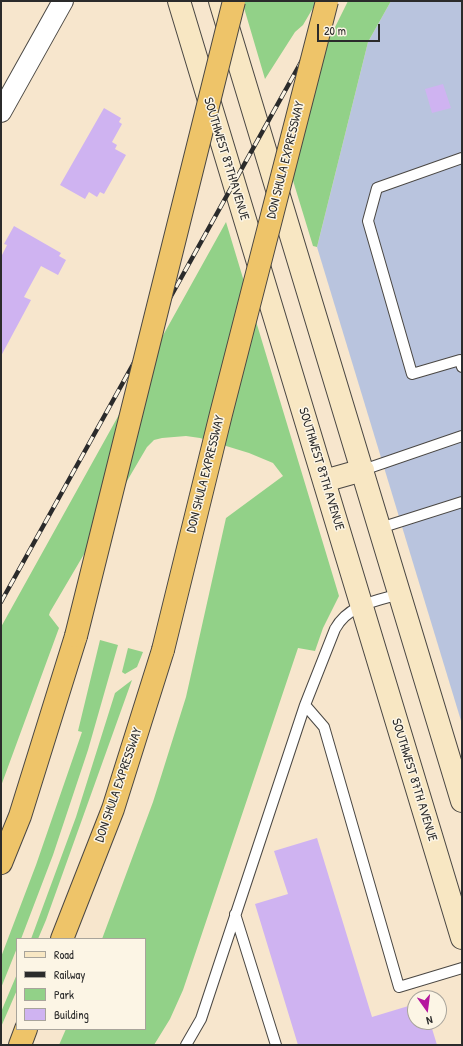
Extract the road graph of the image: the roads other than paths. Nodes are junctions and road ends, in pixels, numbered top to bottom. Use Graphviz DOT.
graph roads {
  1 [pos="63,1"];
  2 [pos="179,1"];
  3 [pos="220,1"];
  4 [pos="234,1"];
  5 [pos="327,1"];
  6 [pos="1,112"];
  7 [pos="462,158"];
  8 [pos="462,367"];
  9 [pos="462,436"];
  10 [pos="363,470"];
  11 [pos="324,481"];
  12 [pos="462,502"];
  13 [pos="380,528"];
  14 [pos="400,594"];
  15 [pos="362,606"];
  16 [pos="305,705"];
  17 [pos="462,801"];
  18 [pos="1,863"];
  19 [pos="235,914"];
  20 [pos="62,938"];
  21 [pos="462,938"];
  22 [pos="462,968"];
  23 [pos="26,1030"];
  24 [pos="20,1045"];
  25 [pos="186,1045"];
  26 [pos="276,1045"];
  1 -- 6 [label="street"];
  2 -- 11 [label="main road, SOUTHWEST 87TH AVENUE"];
  3 -- 10 [label="main road"];
  4 -- 18 [label="highway, bridge"];
  5 -- 20 [label="highway, DON SHULA EXPRESSWAY, bridge"];
  7 -- 8 [label="lane"];
  9 -- 10 [label="lane"];
  10 -- 11 [label="main road"];
  10 -- 13 [label="main road"];
  11 -- 15 [label="main road, SOUTHWEST 87TH AVENUE"];
  12 -- 13 [label="lane"];
  13 -- 14 [label="main road"];
  14 -- 15 [label="lane"];
  14 -- 17 [label="main road"];
  15 -- 16 [label="lane"];
  15 -- 21 [label="main road, SOUTHWEST 87TH AVENUE"];
  16 -- 19 [label="lane"];
  16 -- 22 [label="lane"];
  19 -- 25 [label="lane"];
  19 -- 26 [label="lane"];
  23 -- 24 [label="highway"];
}
